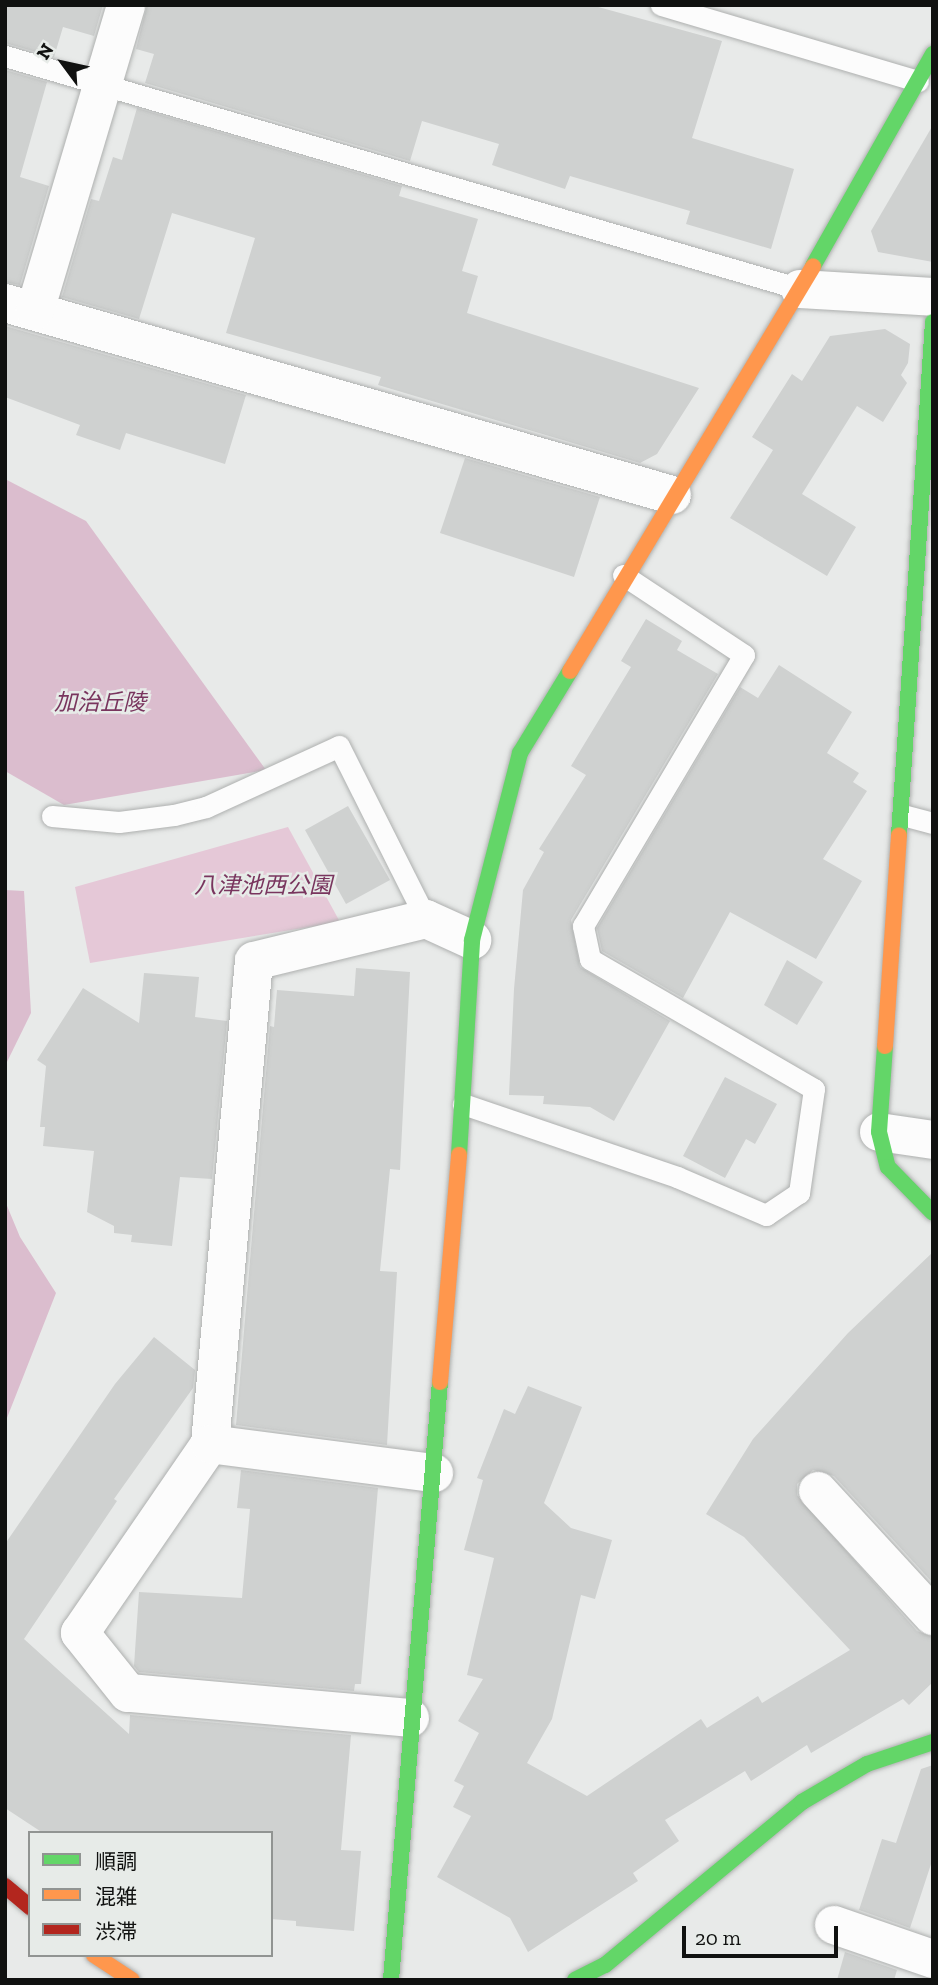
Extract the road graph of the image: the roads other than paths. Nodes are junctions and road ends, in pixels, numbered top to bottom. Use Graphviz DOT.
graph roads {
  1 [pos="126,5"];
  2 [pos="661,5"];
  3 [pos="933,54"];
  4 [pos="5,56"];
  5 [pos="918,81"];
  6 [pos="102,86"];
  7 [pos="800,289"];
  8 [pos="933,297"];
  9 [pos="20,307"];
  10 [pos="933,323"];
  11 [pos="673,495"];
  12 [pos="926,570"];
  13 [pos="624,575"];
  14 [pos="903,815"];
  15 [pos="52,816"];
  16 [pos="933,823"];
  17 [pos="426,919"];
  18 [pos="472,940"];
  19 [pos="463,1104"];
  20 [pos="879,1132"];
  21 [pos="933,1140"];
  22 [pos="933,1213"];
  23 [pos="210,1444"];
  24 [pos="434,1473"];
  25 [pos="818,1491"];
  26 [pos="933,1616"];
  27 [pos="411,1718"];
  28 [pos="933,1742"];
  29 [pos="5,1886"];
  30 [pos="28,1905"];
  31 [pos="834,1925"];
  32 [pos="97,1957"];
  33 [pos="933,1959"];
  34 [pos="132,1980"];
  35 [pos="391,1980"];
  36 [pos="575,1980"];
  1 -- 6 [label="street"];
  2 -- 5 [label="lane"];
  3 -- 5 [label="street"];
  4 -- 6 [label="lane"];
  5 -- 7 [label="street"];
  6 -- 7 [label="lane"];
  6 -- 9 [label="street"];
  7 -- 8 [label="street"];
  7 -- 11 [label="street"];
  9 -- 11 [label="street"];
  10 -- 12 [label="street"];
  11 -- 13 [label="street"];
  12 -- 14 [label="street"];
  13 -- 18 [label="street"];
  13 -- 19 [label="lane"];
  14 -- 16 [label="lane"];
  14 -- 20 [label="street"];
  15 -- 17 [label="lane"];
  17 -- 18 [label="street"];
  17 -- 23 [label="street"];
  18 -- 19 [label="street"];
  19 -- 24 [label="street"];
  20 -- 21 [label="street"];
  20 -- 22 [label="street"];
  23 -- 24 [label="street"];
  23 -- 27 [label="street"];
  24 -- 27 [label="street"];
  25 -- 26 [label="street"];
  27 -- 35 [label="street"];
  28 -- 36 [label="street"];
  29 -- 30 [label="street"];
  31 -- 33 [label="street"];
  32 -- 34 [label="street"];
}
